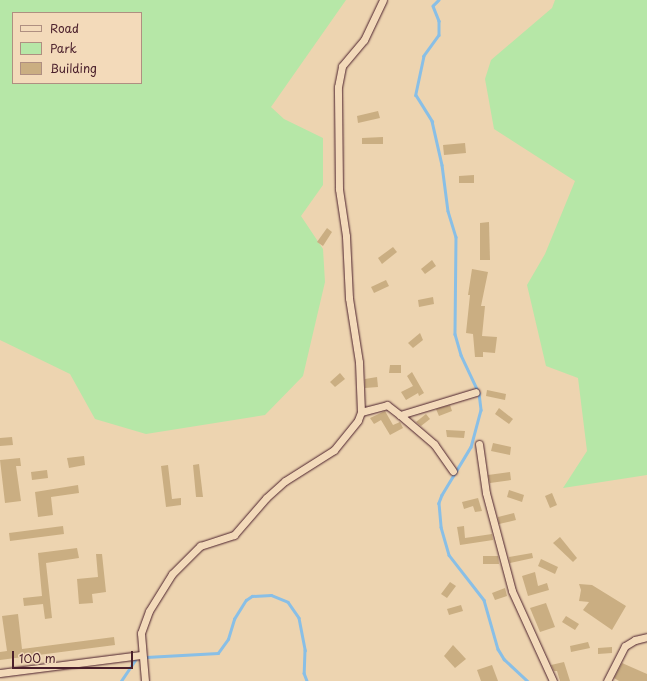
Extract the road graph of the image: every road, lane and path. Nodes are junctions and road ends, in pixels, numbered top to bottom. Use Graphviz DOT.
graph roads {
  1 [pos="383,0"];
  2 [pos="476,392"];
  3 [pos="361,412"];
  4 [pos="400,415"];
  5 [pos="479,444"];
  6 [pos="453,471"];
  7 [pos="647,638"];
  8 [pos="141,655"];
  9 [pos="0,673"];
  10 [pos="145,681"];
  11 [pos="553,681"];
  12 [pos="607,681"];
  1 -- 3 [label="street"];
  2 -- 4 [label="street"];
  3 -- 4 [label="street"];
  3 -- 8 [label="street"];
  4 -- 6 [label="street"];
  5 -- 11 [label="street"];
  7 -- 12 [label="street"];
  8 -- 9 [label="street"];
  8 -- 10 [label="street"];
}
